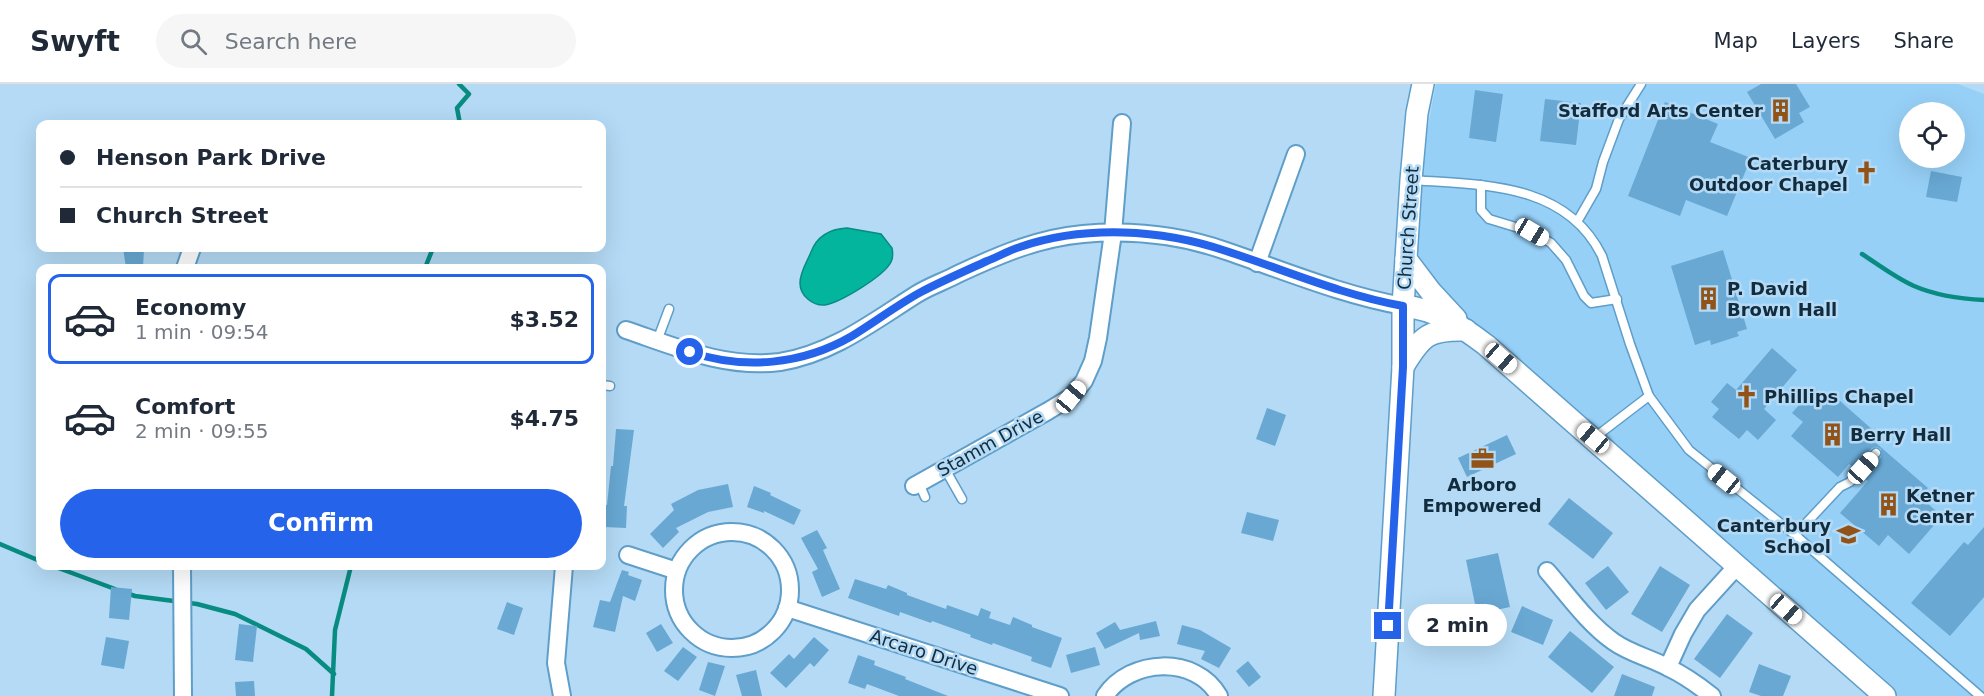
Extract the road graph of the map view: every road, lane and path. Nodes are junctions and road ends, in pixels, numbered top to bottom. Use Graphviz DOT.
graph roads {
  1 [pos="1423,84"];
  2 [pos="1641,84"];
  3 [pos="1122,123"];
  4 [pos="1296,154"];
  5 [pos="1411,180"];
  6 [pos="1481,185"];
  7 [pos="1578,222"];
  8 [pos="1113,233"];
  9 [pos="1406,259"];
  10 [pos="1257,263"];
  11 [pos="1617,299"];
  12 [pos="1403,306"];
  13 [pos="669,309"];
  14 [pos="626,330"];
  15 [pos="1467,330"];
  16 [pos="657,341"];
  17 [pos="1403,367"];
  18 [pos="1649,396"];
  19 [pos="1593,438"];
  20 [pos="1876,453"];
  21 [pos="945,468"];
  22 [pos="919,489"];
  23 [pos="962,499"];
  24 [pos="1795,535"];
  25 [pos="628,555"];
  26 [pos="1737,566"];
  27 [pos="182,570"];
  28 [pos="564,570"];
  29 [pos="677,571"];
  30 [pos="1547,571"];
  31 [pos="787,608"];
  32 [pos="1668,667"];
  33 [pos="183,696"];
  34 [pos="562,696"];
  35 [pos="1060,696"];
  36 [pos="1105,696"];
  37 [pos="1219,696"];
  38 [pos="1384,696"];
  39 [pos="1712,696"];
  40 [pos="1885,696"];
  41 [pos="1980,696"];
  1 -- 5 [label="street, Church Street"];
  2 -- 7 [label="lane"];
  3 -- 8 [label="street, Stamm Drive"];
  4 -- 10 [label="street"];
  5 -- 6 [label="lane"];
  5 -- 9 [label="street, Church Street"];
  6 -- 7 [label="lane"];
  6 -- 11 [label="lane"];
  7 -- 11 [label="lane"];
  8 -- 10 [label="street"];
  8 -- 16 [label="street"];
  8 -- 21 [label="street, Stamm Drive"];
  9 -- 12 [label="street, Church Street"];
  9 -- 15 [label="street"];
  10 -- 12 [label="street"];
  11 -- 18 [label="lane"];
  12 -- 15 [label="street"];
  12 -- 17 [label="street, Church Street"];
  13 -- 16 [label="lane"];
  14 -- 16 [label="street"];
  15 -- 17 [label="street"];
  15 -- 19 [label="street"];
  17 -- 38 [label="street, Church Street"];
  18 -- 19 [label="lane"];
  18 -- 24 [label="lane"];
  19 -- 26 [label="street"];
  20 -- 24 [label="lane"];
  21 -- 22 [label="street, Stamm Drive"];
  21 -- 23 [label="lane"];
  24 -- 41 [label="lane"];
  25 -- 29 [label="street"];
  26 -- 32 [label="street"];
  26 -- 40 [label="street"];
  27 -- 33 [label="street"];
  28 -- 34 [label="street"];
  29 -- 31 [label="street"];
  29 -- 31 [label="street"];
  30 -- 32 [label="street"];
  31 -- 35 [label="street, Arcaro Drive"];
  32 -- 39 [label="street"];
  36 -- 37 [label="street"];
}
